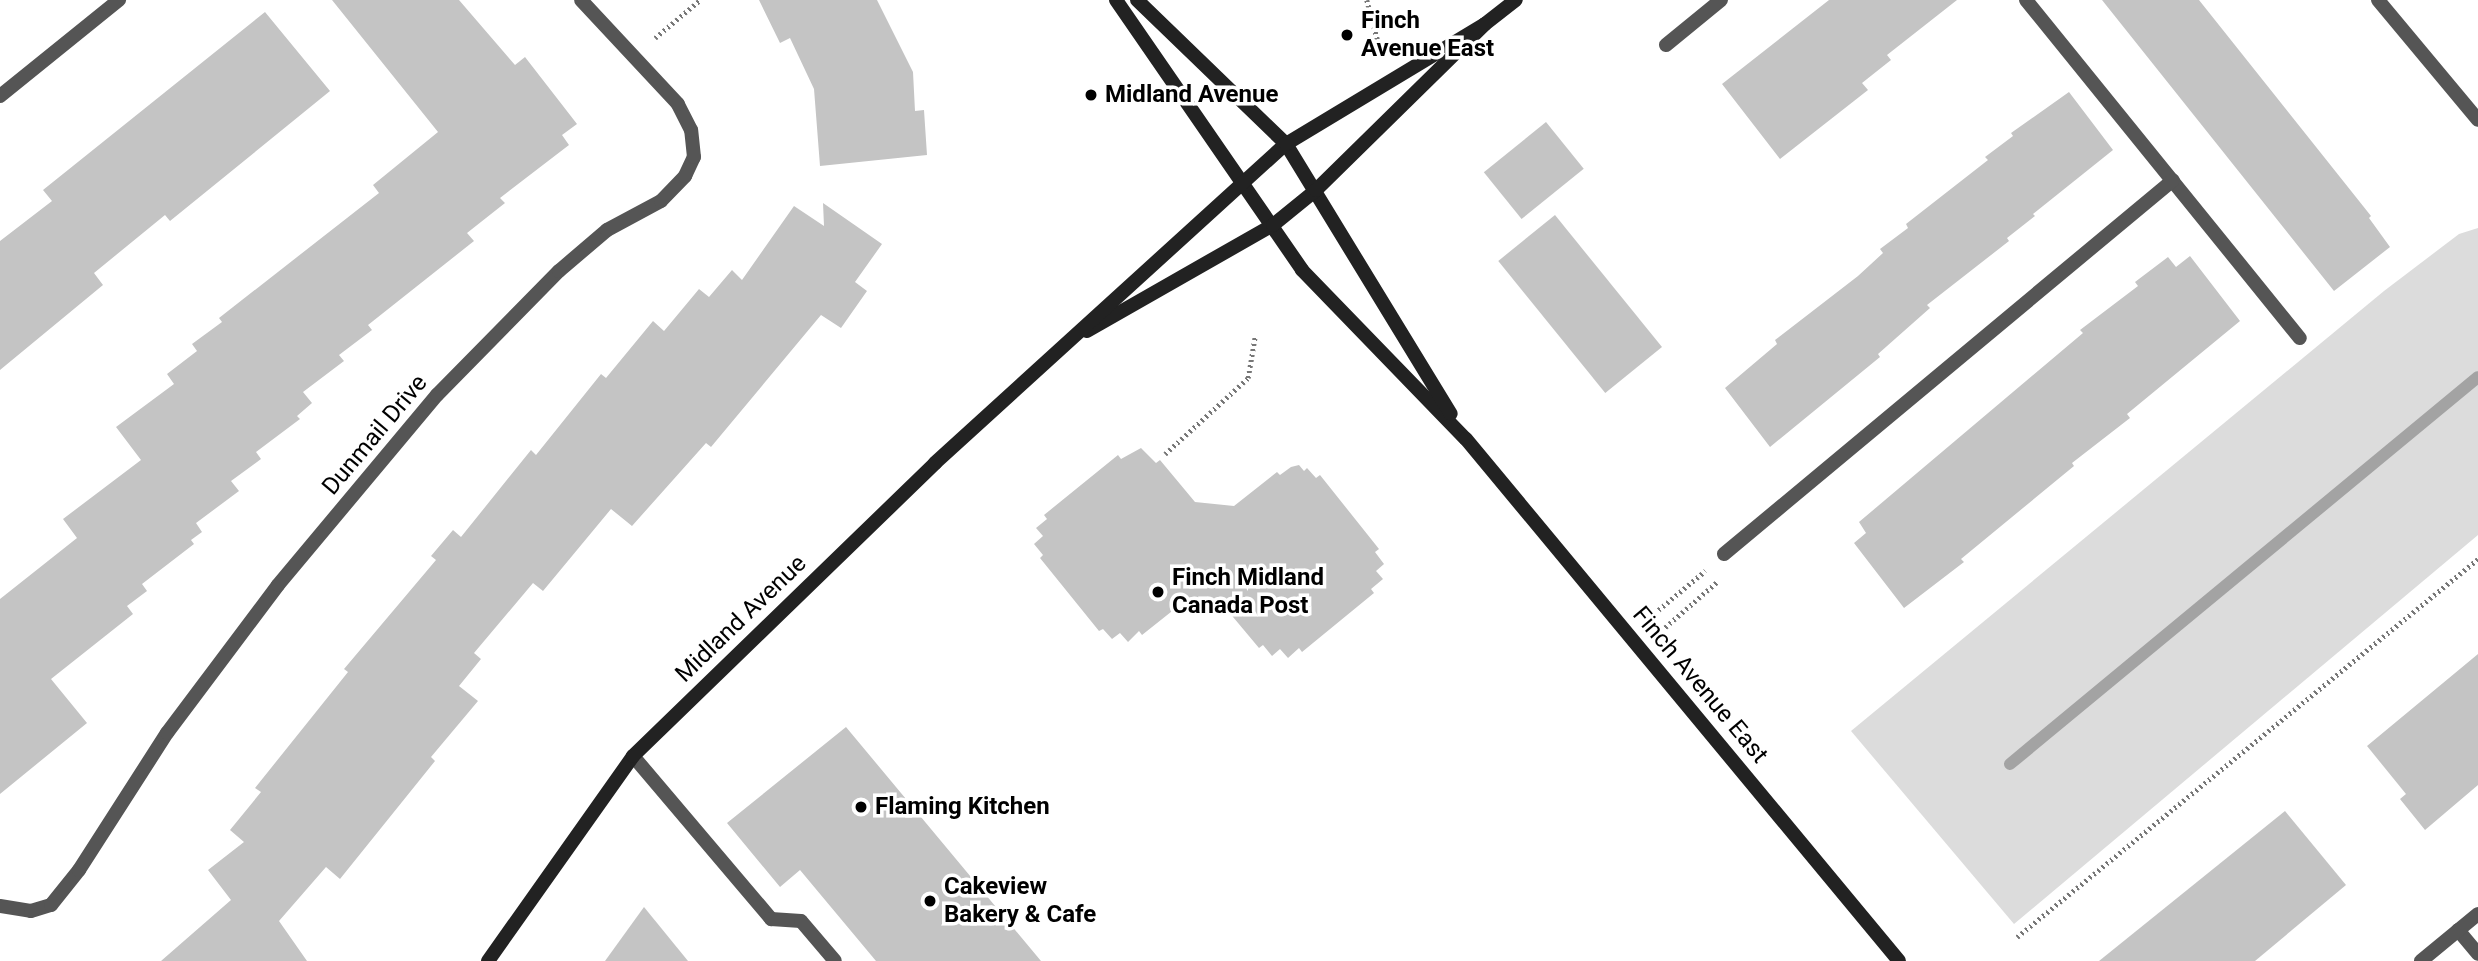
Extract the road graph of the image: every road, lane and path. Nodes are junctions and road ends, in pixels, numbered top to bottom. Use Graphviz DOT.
graph roads {
  1 [pos="119,0"];
  2 [pos="581,0"];
  3 [pos="700,0"];
  4 [pos="1116,0"];
  5 [pos="1137,0"];
  6 [pos="1367,0"];
  7 [pos="1516,0"];
  8 [pos="1721,0"];
  9 [pos="2026,0"];
  10 [pos="2378,0"];
  11 [pos="1485,24"];
  12 [pos="1371,26"];
  13 [pos="1666,45"];
  14 [pos="632,57"];
  15 [pos="0,96"];
  16 [pos="2478,120"];
  17 [pos="1286,144"];
  18 [pos="2173,180"];
  19 [pos="1242,181"];
  20 [pos="1316,190"];
  21 [pos="1273,225"];
  22 [pos="1255,336"];
  23 [pos="2300,338"];
  24 [pos="1065,344"];
  25 [pos="1466,439"];
  26 [pos="1165,454"];
  27 [pos="1724,554"];
  28 [pos="2478,559"];
  29 [pos="1628,635"];
  30 [pos="1639,649"];
  31 [pos="633,756"];
  32 [pos="0,906"];
  33 [pos="2478,914"];
  34 [pos="2458,930"];
  35 [pos="2017,937"];
  36 [pos="2478,954"];
  37 [pos="488,961"];
  38 [pos="835,961"];
  39 [pos="1899,961"];
  40 [pos="2421,961"];
  1 -- 15 [label="street"];
  2 -- 14 [label="street, Dunmail Drive"];
  3 -- 14 [label="path"];
  4 -- 19 [label="main road, Finch Avenue East"];
  5 -- 17 [label="main road, Finch Avenue East"];
  6 -- 12 [label="path"];
  7 -- 11 [label="main road, Midland Avenue"];
  8 -- 13 [label="street"];
  9 -- 18 [label="street"];
  10 -- 16 [label="street"];
  11 -- 17 [label="main road, Midland Avenue"];
  11 -- 20 [label="main road, Midland Avenue"];
  14 -- 32 [label="street, Dunmail Drive"];
  17 -- 19 [label="main road, Midland Avenue"];
  17 -- 20 [label="main road, Finch Avenue East"];
  18 -- 23 [label="street"];
  18 -- 27 [label="street"];
  19 -- 21 [label="main road, Finch Avenue East"];
  19 -- 24 [label="main road, Midland Avenue"];
  20 -- 21 [label="main road, Midland Avenue"];
  20 -- 25 [label="main road, Finch Avenue East"];
  21 -- 24 [label="main road, Midland Avenue"];
  21 -- 25 [label="main road, Finch Avenue East"];
  22 -- 26 [label="path"];
  24 -- 31 [label="main road, Midland Avenue"];
  25 -- 29 [label="main road, Finch Avenue East"];
  27 -- 29 [label="path"];
  27 -- 30 [label="path"];
  28 -- 35 [label="path"];
  29 -- 30 [label="main road, Finch Avenue East"];
  30 -- 39 [label="main road, Finch Avenue East"];
  31 -- 37 [label="main road, Midland Avenue"];
  31 -- 38 [label="street"];
  33 -- 34 [label="street"];
  34 -- 36 [label="street"];
  34 -- 40 [label="street"];
}
